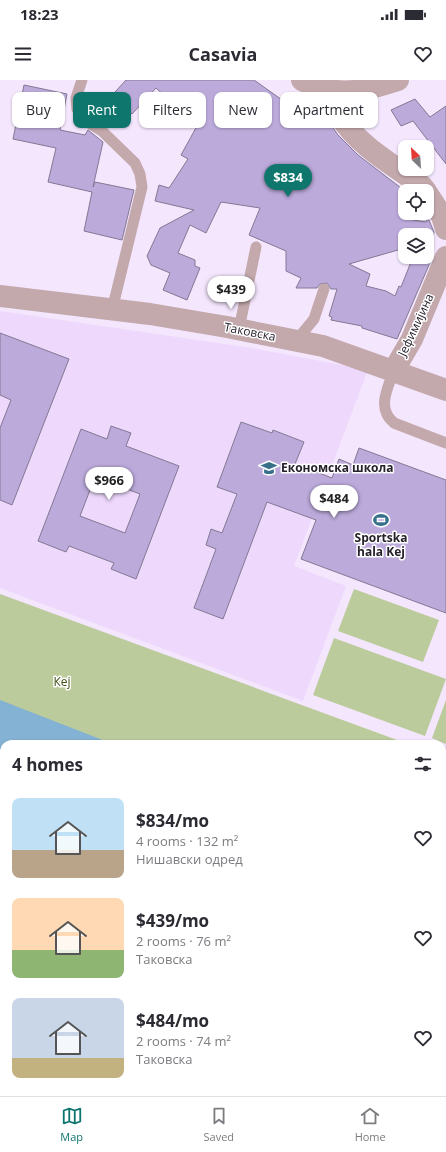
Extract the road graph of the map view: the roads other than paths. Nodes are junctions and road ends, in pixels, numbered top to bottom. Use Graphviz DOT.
graph roads {
  1 [pos="82,80"];
  2 [pos="302,80"];
  3 [pos="398,80"];
  4 [pos="328,91"];
  5 [pos="417,184"];
  6 [pos="434,204"];
  7 [pos="446,229"];
  8 [pos="256,247"];
  9 [pos="446,257"];
  10 [pos="324,289"];
  11 [pos="0,296"];
  12 [pos="112,310"];
  13 [pos="239,330"];
  14 [pos="296,340"];
  15 [pos="394,370"];
  16 [pos="446,390"];
  17 [pos="446,443"];
  1 -- 12 [label="lane"];
  2 -- 4 [label="street"];
  3 -- 4 [label="street"];
  4 -- 5 [label="street"];
  6 -- 7 [label="street"];
  8 -- 13 [label="lane"];
  9 -- 15 [label="street, Јефимијина"];
  10 -- 14 [label="lane"];
  11 -- 12 [label="street, Таковска"];
  12 -- 13 [label="street, Таковска"];
  13 -- 14 [label="street, Таковска"];
  14 -- 15 [label="street, Таковска"];
  15 -- 16 [label="street, Таковска"];
  15 -- 17 [label="lane"];
}
